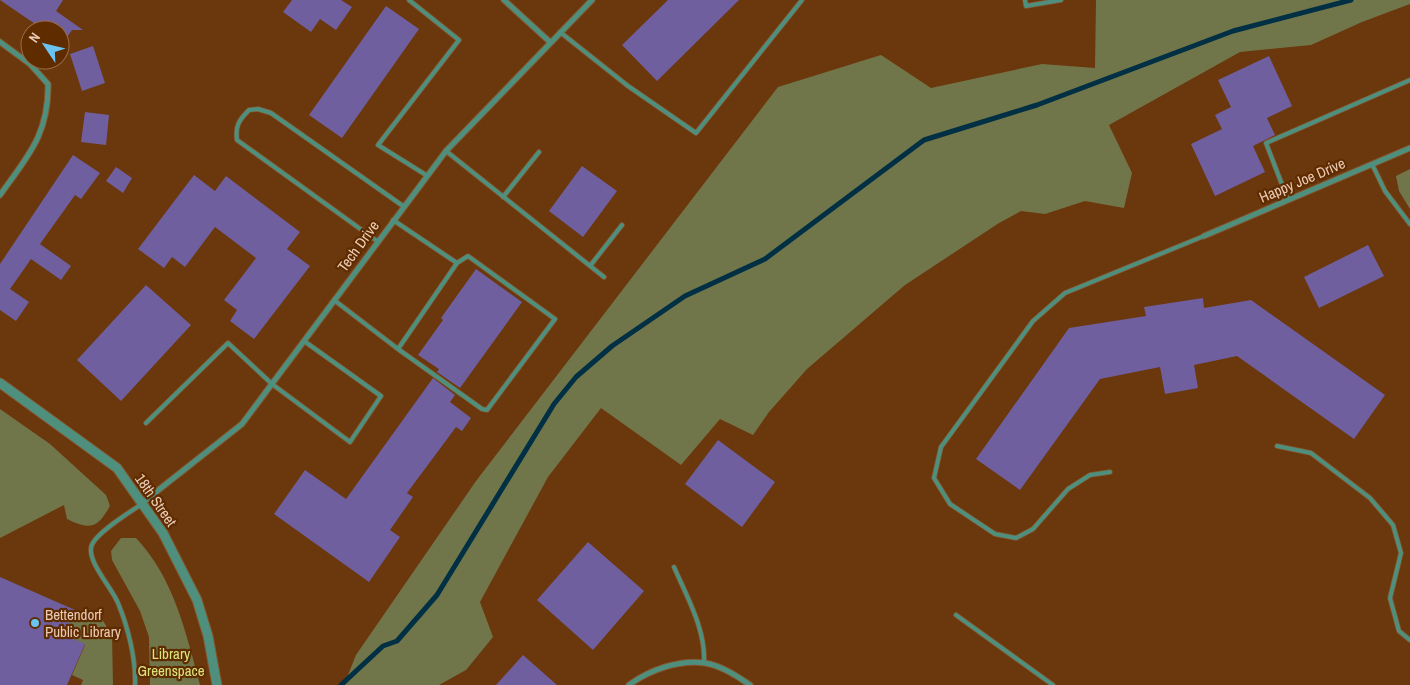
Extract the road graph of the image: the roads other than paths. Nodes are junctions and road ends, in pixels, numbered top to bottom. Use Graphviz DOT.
graph roads {
  1 [pos="409,0"];
  2 [pos="504,0"];
  3 [pos="592,0"];
  4 [pos="802,0"];
  5 [pos="1025,0"];
  6 [pos="1061,0"];
  7 [pos="560,32"];
  8 [pos="0,42"];
  9 [pos="550,42"];
  10 [pos="1410,80"];
  11 [pos="1410,148"];
  12 [pos="446,151"];
  13 [pos="539,152"];
  14 [pos="1372,164"];
  15 [pos="426,175"];
  16 [pos="0,195"];
  17 [pos="503,197"];
  18 [pos="1288,200"];
  19 [pos="403,206"];
  20 [pos="393,220"];
  21 [pos="1410,224"];
  22 [pos="622,225"];
  23 [pos="1204,236"];
  24 [pos="377,241"];
  25 [pos="457,263"];
  26 [pos="590,266"];
  27 [pos="604,278"];
  28 [pos="334,300"];
  29 [pos="304,341"];
  30 [pos="398,350"];
  31 [pos="0,383"];
  32 [pos="272,384"];
  33 [pos="146,423"];
  34 [pos="1278,446"];
  35 [pos="1110,472"];
  36 [pos="142,503"];
  37 [pos="674,567"];
  38 [pos="956,615"];
  39 [pos="1410,640"];
  40 [pos="704,663"];
  41 [pos="135,685"];
  42 [pos="217,685"];
  43 [pos="629,685"];
  44 [pos="750,685"];
  45 [pos="1053,685"];
  1 -- 15 [label="lane"];
  2 -- 9 [label="street"];
  3 -- 7 [label="street, Tech Drive"];
  4 -- 7 [label="lane"];
  5 -- 6 [label="lane"];
  7 -- 9 [label="street, Tech Drive"];
  8 -- 16 [label="street"];
  9 -- 12 [label="street, Tech Drive"];
  10 -- 18 [label="lane"];
  11 -- 14 [label="street, Happy Joe Drive"];
  12 -- 15 [label="street, Tech Drive"];
  12 -- 17 [label="lane"];
  13 -- 17 [label="lane"];
  14 -- 18 [label="street, Happy Joe Drive"];
  14 -- 21 [label="lane"];
  15 -- 19 [label="street, Tech Drive"];
  17 -- 26 [label="lane"];
  18 -- 23 [label="street, Happy Joe Drive"];
  19 -- 20 [label="street, Tech Drive"];
  19 -- 24 [label="lane"];
  20 -- 24 [label="street, Tech Drive"];
  20 -- 25 [label="lane"];
  22 -- 26 [label="lane"];
  23 -- 35 [label="lane"];
  24 -- 28 [label="street, Tech Drive"];
  25 -- 30 [label="lane"];
  25 -- 30 [label="lane"];
  26 -- 27 [label="lane"];
  28 -- 29 [label="street, Tech Drive"];
  28 -- 30 [label="lane"];
  29 -- 32 [label="street, Tech Drive"];
  29 -- 32 [label="lane"];
  31 -- 36 [label="street, 18th Street"];
  32 -- 33 [label="lane"];
  32 -- 36 [label="street, Tech Drive"];
  34 -- 39 [label="lane"];
  36 -- 41 [label="lane"];
  36 -- 42 [label="street, 18th Street"];
  37 -- 40 [label="lane"];
  38 -- 45 [label="lane"];
  40 -- 43 [label="street"];
  40 -- 44 [label="street"];
}
